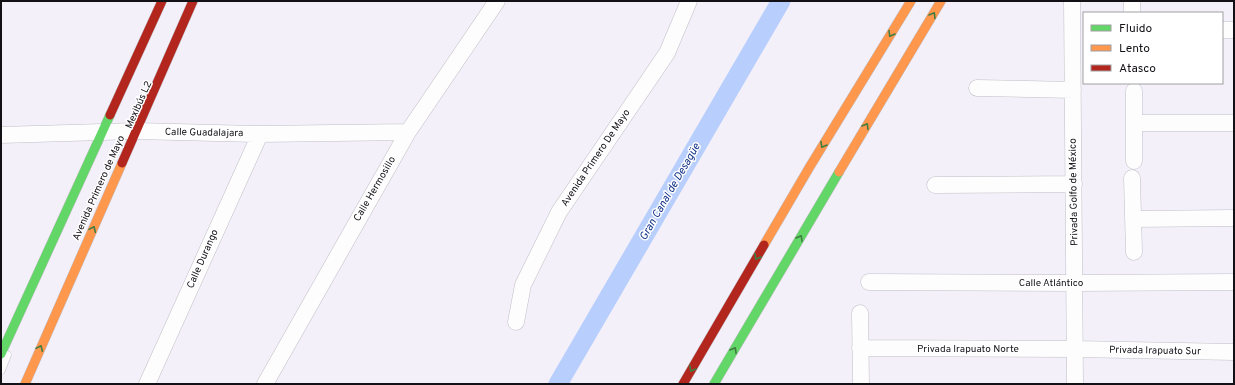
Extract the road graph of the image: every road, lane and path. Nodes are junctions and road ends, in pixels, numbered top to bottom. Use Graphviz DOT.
graph roads {
  1 [pos="162,1"];
  2 [pos="167,1"];
  3 [pos="186,1"];
  4 [pos="193,1"];
  5 [pos="497,1"];
  6 [pos="689,1"];
  7 [pos="912,1"];
  8 [pos="941,1"];
  9 [pos="1072,1"];
  10 [pos="1132,1"];
  11 [pos="1132,12"];
  12 [pos="1223,30"];
  13 [pos="1234,30"];
  14 [pos="977,88"];
  15 [pos="1073,90"];
  16 [pos="1134,91"];
  17 [pos="1134,123"];
  18 [pos="1234,123"];
  19 [pos="132,131"];
  20 [pos="105,132"];
  21 [pos="408,132"];
  22 [pos="260,134"];
  23 [pos="1,135"];
  24 [pos="1134,161"];
  25 [pos="1132,178"];
  26 [pos="1074,184"];
  27 [pos="935,185"];
  28 [pos="1234,218"];
  29 [pos="1133,219"];
  30 [pos="1134,252"];
  31 [pos="64,276"];
  32 [pos="869,282"];
  33 [pos="1234,282"];
  34 [pos="1075,283"];
  35 [pos="860,312"];
  36 [pos="516,322"];
  37 [pos="860,348"];
  38 [pos="1075,349"];
  39 [pos="1234,352"];
  40 [pos="1,354"];
  41 [pos="1,370"];
  42 [pos="25,384"];
  43 [pos="147,384"];
  44 [pos="265,384"];
  45 [pos="683,384"];
  46 [pos="714,384"];
  47 [pos="861,384"];
  48 [pos="1075,384"];
  1 -- 20 [label="highway, Avenida Primero de Mayo"];
  2 -- 20 [label="lane, Mexibús L2"];
  3 -- 19 [label="lane, Mexibús L2"];
  4 -- 19 [label="highway, Avenida Primero de Mayo"];
  5 -- 21 [label="street, Calle Hermosillo"];
  6 -- 36 [label="street, Avenida Primero De Mayo"];
  7 -- 45 [label="highway, one-way"];
  46 -- 8 [label="highway, one-way"];
  9 -- 15 [label="street, Privada Golfo de México"];
  10 -- 11 [label="street"];
  12 -- 13 [label="street"];
  14 -- 15 [label="street"];
  15 -- 26 [label="street, Privada Golfo de México"];
  16 -- 17 [label="street"];
  17 -- 18 [label="street"];
  17 -- 24 [label="street"];
  19 -- 20 [label="street, Calle Guadalajara"];
  19 -- 22 [label="street, Calle Guadalajara"];
  19 -- 31 [label="lane, Mexibús L2"];
  42 -- 19 [label="highway, Avenida Primero de Mayo, one-way"];
  20 -- 23 [label="street, Calle Guadalajara"];
  20 -- 40 [label="highway, Avenida Primero de Mayo"];
  20 -- 41 [label="lane, Mexibús L2"];
  21 -- 22 [label="street, Calle Guadalajara"];
  21 -- 44 [label="street, Calle Hermosillo"];
  22 -- 43 [label="street, Calle Durango"];
  25 -- 29 [label="street"];
  26 -- 27 [label="street"];
  26 -- 34 [label="street, Privada Golfo de México"];
  28 -- 29 [label="street"];
  29 -- 30 [label="street"];
  32 -- 34 [label="street, Calle Atlántico"];
  33 -- 34 [label="street, Calle Atlántico"];
  34 -- 38 [label="street, Privada Golfo de México"];
  35 -- 37 [label="street"];
  37 -- 38 [label="street, Privada Irapuato Norte"];
  37 -- 47 [label="street"];
  38 -- 39 [label="street, Privada Irapuato Sur"];
  38 -- 48 [label="street, Privada Golfo de México"];
}
